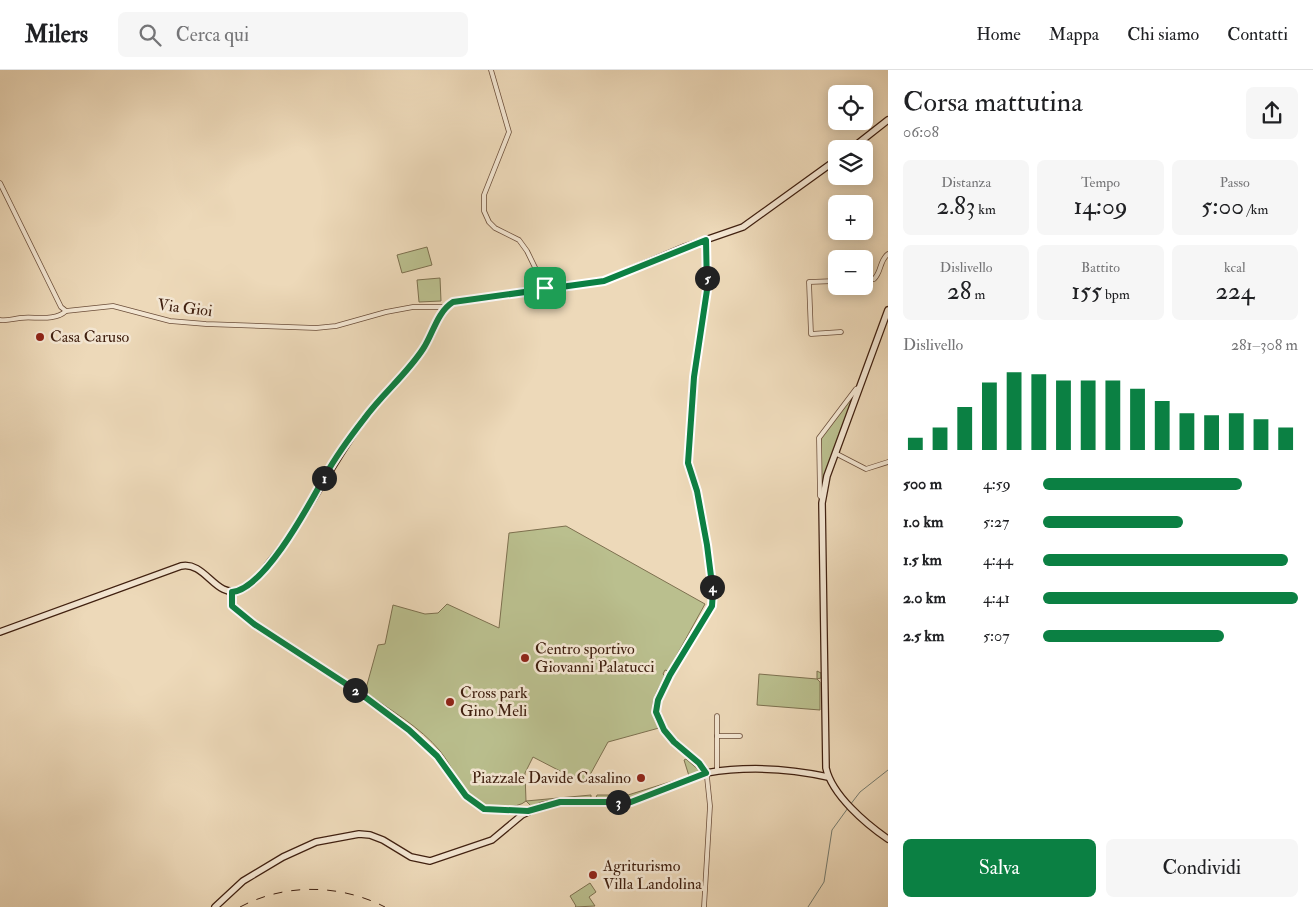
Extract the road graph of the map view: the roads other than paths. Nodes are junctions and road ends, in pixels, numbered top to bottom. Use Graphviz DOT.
graph roads {
  1 [pos="491,70"];
  2 [pos="888,120"];
  3 [pos="862,140"];
  4 [pos="828,166"];
  5 [pos="0,182"];
  6 [pos="706,240"];
  7 [pos="888,254"];
  8 [pos="873,279"];
  9 [pos="828,281"];
  10 [pos="545,288"];
  11 [pos="444,307"];
  12 [pos="888,310"];
  13 [pos="66,311"];
  14 [pos="0,320"];
  15 [pos="841,332"];
  16 [pos="860,388"];
  17 [pos="835,453"];
  18 [pos="888,462"];
  19 [pos="822,498"];
  20 [pos="232,592"];
  21 [pos="0,632"];
  22 [pos="718,716"];
  23 [pos="717,736"];
  24 [pos="740,736"];
  25 [pos="717,771"];
  26 [pos="706,773"];
  27 [pos="828,777"];
  28 [pos="528,811"];
  29 [pos="888,839"];
  30 [pos="215,907"];
  31 [pos="704,907"];
  1 -- 10 [label="street"];
  2 -- 3 [label="main road"];
  4 -- 6 [label="main road"];
  5 -- 13 [label="street"];
  6 -- 10 [label="main road"];
  6 -- 26 [label="street"];
  7 -- 8 [label="street"];
  9 -- 15 [label="street"];
  10 -- 11 [label="main road"];
  11 -- 13 [label="street, Via Gioi"];
  11 -- 20 [label="main road"];
  12 -- 16 [label="main road"];
  13 -- 14 [label="street, Via Gioi"];
  16 -- 17 [label="main road"];
  16 -- 19 [label="street"];
  17 -- 18 [label="street"];
  17 -- 19 [label="main road"];
  19 -- 27 [label="main road"];
  20 -- 21 [label="main road"];
  20 -- 28 [label="street"];
  22 -- 23 [label="street"];
  23 -- 24 [label="street"];
  23 -- 25 [label="street"];
  25 -- 26 [label="main road"];
  25 -- 27 [label="main road"];
  26 -- 28 [label="main road"];
  26 -- 31 [label="street"];
  27 -- 29 [label="main road"];
  28 -- 30 [label="main road"];
}
